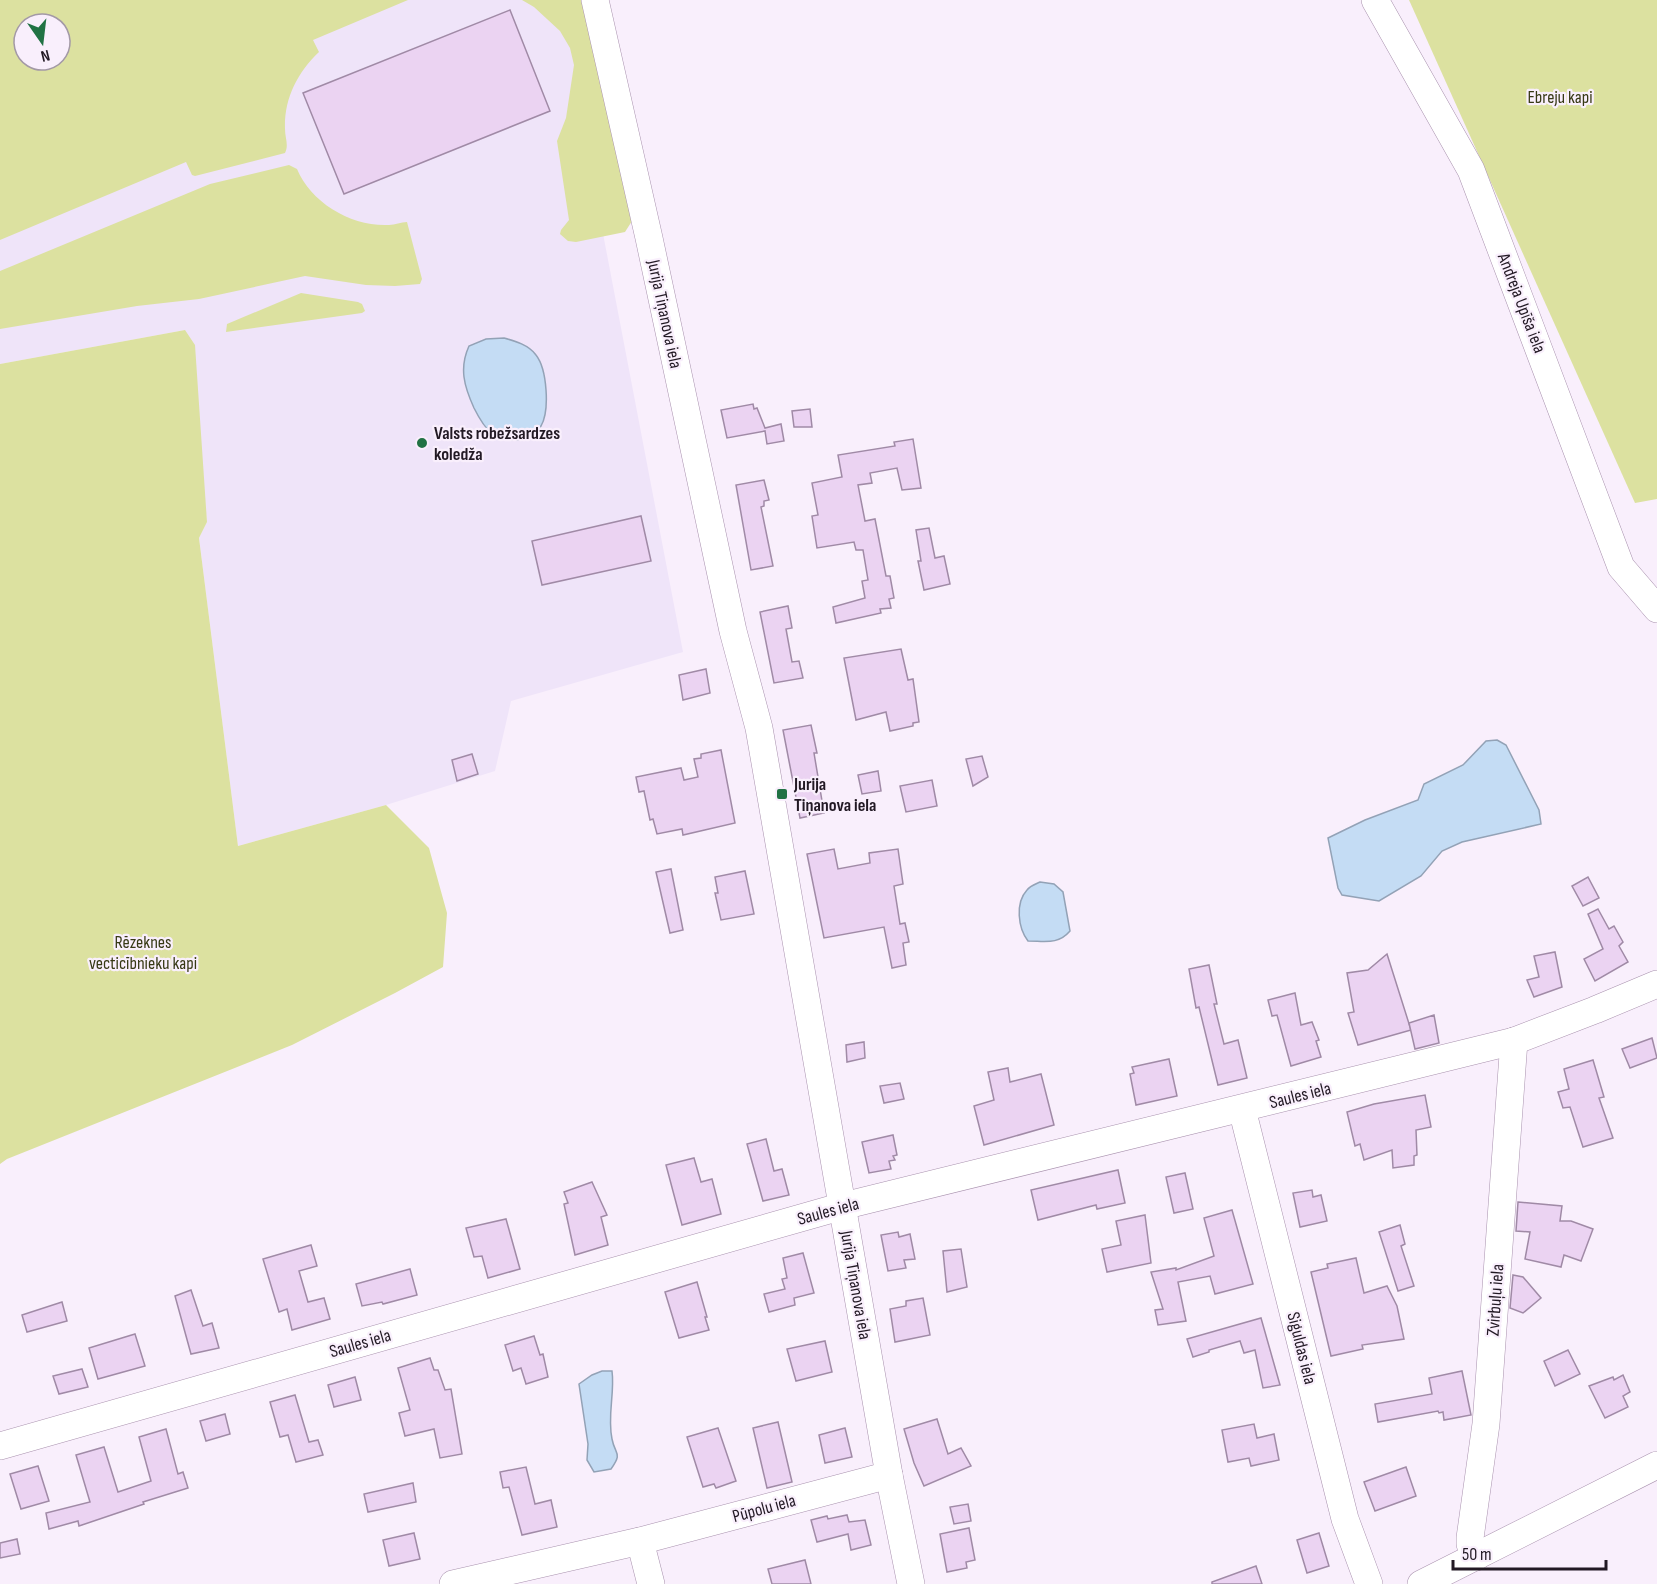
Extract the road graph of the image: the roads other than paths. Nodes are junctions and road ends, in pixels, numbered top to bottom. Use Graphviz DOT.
graph roads {
  1 [pos="595,0"];
  2 [pos="1375,0"];
  3 [pos="1657,609"];
  4 [pos="1657,984"];
  5 [pos="1514,1041"];
  6 [pos="1242,1109"];
  7 [pos="843,1206"];
  8 [pos="0,1446"];
  9 [pos="1657,1466"];
  10 [pos="889,1475"];
  11 [pos="640,1541"];
  12 [pos="1476,1557"];
  13 [pos="453,1584"];
  14 [pos="651,1584"];
  15 [pos="911,1584"];
  16 [pos="1369,1584"];
  17 [pos="1421,1584"];
  1 -- 7 [label="street, Jurija Tiņanova iela"];
  2 -- 3 [label="street, Andreja Upīša iela"];
  4 -- 5 [label="street, Saules iela"];
  5 -- 6 [label="street, Saules iela"];
  5 -- 12 [label="street, Zvirbuļu iela"];
  6 -- 7 [label="street, Saules iela"];
  6 -- 16 [label="street, Siguldas iela"];
  7 -- 8 [label="street, Saules iela"];
  7 -- 10 [label="street, Jurija Tiņanova iela"];
  9 -- 12 [label="street"];
  10 -- 11 [label="street, Pūpolu iela"];
  10 -- 15 [label="street, Jurija Tiņanova iela"];
  11 -- 13 [label="street, Pūpolu iela"];
  11 -- 14 [label="street"];
  12 -- 17 [label="street"];
}
